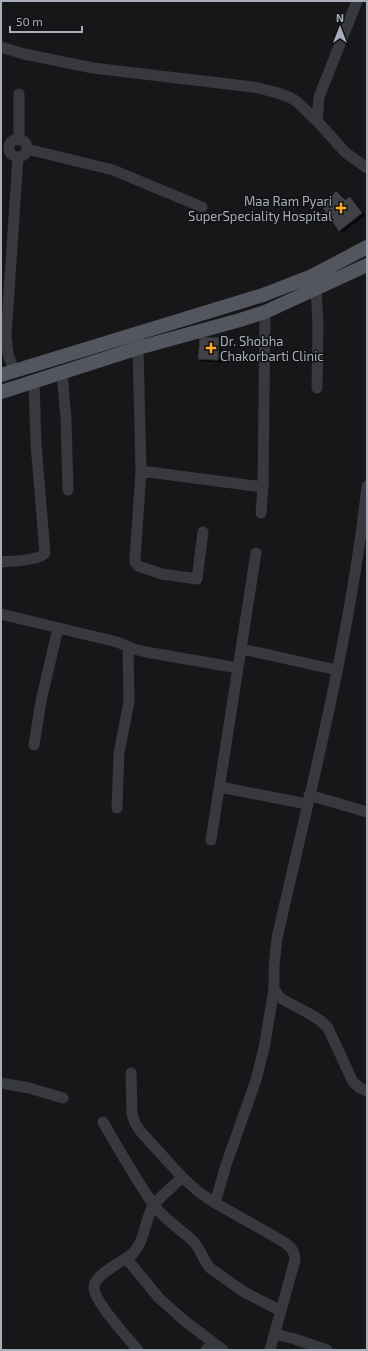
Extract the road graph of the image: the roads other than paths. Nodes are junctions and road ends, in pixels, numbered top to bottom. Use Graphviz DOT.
graph roads {
  1 [pos="357,1"];
  2 [pos="1,47"];
  3 [pos="19,94"];
  4 [pos="317,121"];
  5 [pos="19,140"];
  6 [pos="5,147"];
  7 [pos="27,149"];
  8 [pos="18,157"];
  9 [pos="367,168"];
  10 [pos="202,207"];
  11 [pos="367,248"];
  12 [pos="367,265"];
  13 [pos="316,289"];
  14 [pos="265,312"];
  15 [pos="135,334"];
  16 [pos="138,348"];
  17 [pos="7,373"];
  18 [pos="62,373"];
  19 [pos="34,381"];
  20 [pos="316,388"];
  21 [pos="1,392"];
  22 [pos="141,471"];
  23 [pos="367,486"];
  24 [pos="263,487"];
  25 [pos="68,490"];
  26 [pos="261,513"];
  27 [pos="203,532"];
  28 [pos="364,546"];
  29 [pos="256,553"];
  30 [pos="1,562"];
  31 [pos="1,614"];
  32 [pos="58,628"];
  33 [pos="128,647"];
  34 [pos="242,649"];
  35 [pos="238,668"];
  36 [pos="337,670"];
  37 [pos="34,745"];
  38 [pos="220,787"];
  39 [pos="308,800"];
  40 [pos="117,808"];
  41 [pos="367,812"];
  42 [pos="210,840"];
  43 [pos="274,989"];
  44 [pos="131,1073"];
  45 [pos="1,1083"];
  46 [pos="367,1091"];
  47 [pos="63,1098"];
  48 [pos="103,1122"];
  49 [pos="182,1177"];
  50 [pos="215,1204"];
  51 [pos="154,1205"];
  52 [pos="126,1258"];
  53 [pos="281,1311"];
  54 [pos="275,1334"];
  55 [pos="210,1346"];
  56 [pos="138,1350"];
  57 [pos="223,1350"];
  58 [pos="270,1350"];
  59 [pos="327,1350"];
  1 -- 4 [label="street"];
  2 -- 4 [label="street"];
  3 -- 5 [label="street"];
  4 -- 9 [label="street"];
  5 -- 6 [label="street"];
  5 -- 7 [label="street"];
  6 -- 8 [label="street"];
  7 -- 8 [label="street"];
  7 -- 10 [label="street"];
  8 -- 17 [label="street"];
  11 -- 15 [label="main road"];
  12 -- 13 [label="main road"];
  13 -- 14 [label="main road"];
  13 -- 20 [label="street"];
  14 -- 16 [label="main road"];
  14 -- 24 [label="street"];
  15 -- 16 [label="street"];
  15 -- 17 [label="main road"];
  16 -- 18 [label="main road"];
  16 -- 22 [label="street"];
  18 -- 19 [label="main road"];
  18 -- 25 [label="street"];
  19 -- 21 [label="main road"];
  19 -- 30 [label="street"];
  22 -- 24 [label="street"];
  22 -- 27 [label="street"];
  23 -- 28 [label="street"];
  24 -- 26 [label="street"];
  28 -- 36 [label="street"];
  29 -- 34 [label="street"];
  31 -- 32 [label="street"];
  32 -- 33 [label="street"];
  32 -- 37 [label="street"];
  33 -- 35 [label="street"];
  33 -- 40 [label="street"];
  34 -- 35 [label="street"];
  34 -- 36 [label="street"];
  35 -- 38 [label="street"];
  36 -- 39 [label="street"];
  38 -- 39 [label="street"];
  38 -- 42 [label="street"];
  39 -- 41 [label="street"];
  39 -- 43 [label="street"];
  43 -- 46 [label="street"];
  43 -- 50 [label="street"];
  44 -- 49 [label="street"];
  45 -- 47 [label="street"];
  48 -- 51 [label="street"];
  49 -- 50 [label="street"];
  49 -- 51 [label="street"];
  50 -- 53 [label="street"];
  51 -- 52 [label="street"];
  51 -- 53 [label="street"];
  52 -- 55 [label="street"];
  52 -- 56 [label="street"];
  53 -- 54 [label="street"];
  54 -- 58 [label="street"];
  54 -- 59 [label="street"];
  55 -- 57 [label="street"];
}
